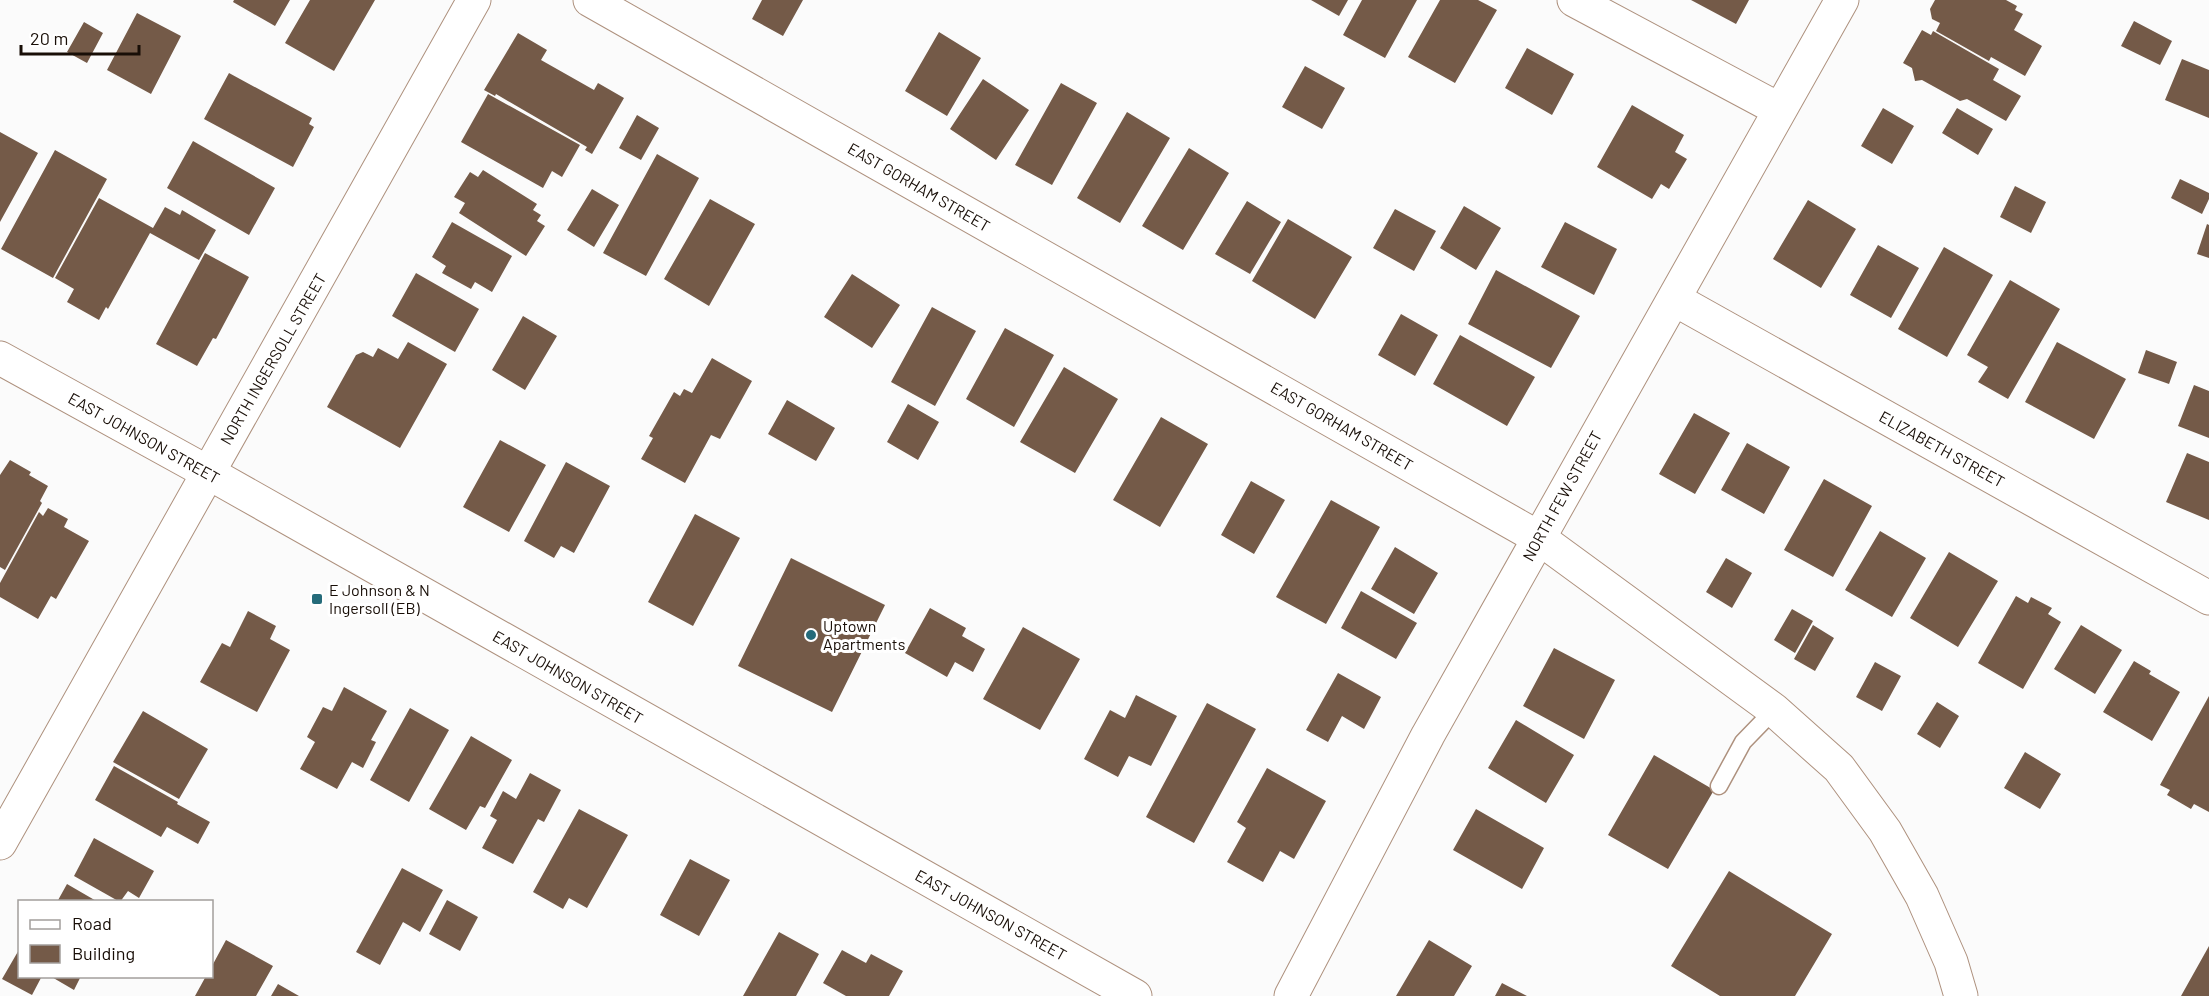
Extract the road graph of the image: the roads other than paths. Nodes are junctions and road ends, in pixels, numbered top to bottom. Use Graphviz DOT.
graph roads {
  1 [pos="474,0"];
  2 [pos="590,0"];
  3 [pos="1574,0"];
  4 [pos="1842,0"];
  5 [pos="1780,110"];
  6 [pos="1674,299"];
  7 [pos="0,358"];
  8 [pos="207,472"];
  9 [pos="1539,538"];
  10 [pos="2209,598"];
  11 [pos="1774,710"];
  12 [pos="1719,786"];
  13 [pos="0,843"];
  14 [pos="1135,996"];
  15 [pos="1291,996"];
  16 [pos="1961,996"];
  1 -- 8 [label="main road, NORTH INGERSOLL STREET"];
  2 -- 9 [label="main road, EAST GORHAM STREET"];
  3 -- 5 [label="main road"];
  4 -- 5 [label="main road, NORTH FEW STREET"];
  5 -- 6 [label="main road, NORTH FEW STREET"];
  6 -- 9 [label="main road, NORTH FEW STREET"];
  6 -- 10 [label="main road, ELIZABETH STREET"];
  7 -- 8 [label="main road, EAST JOHNSON STREET"];
  8 -- 13 [label="main road, NORTH INGERSOLL STREET"];
  8 -- 14 [label="main road, EAST JOHNSON STREET"];
  9 -- 11 [label="main road, EAST GORHAM STREET"];
  9 -- 15 [label="main road, NORTH FEW STREET"];
  11 -- 12 [label="lane"];
  11 -- 16 [label="main road, EAST GORHAM STREET"];
}
